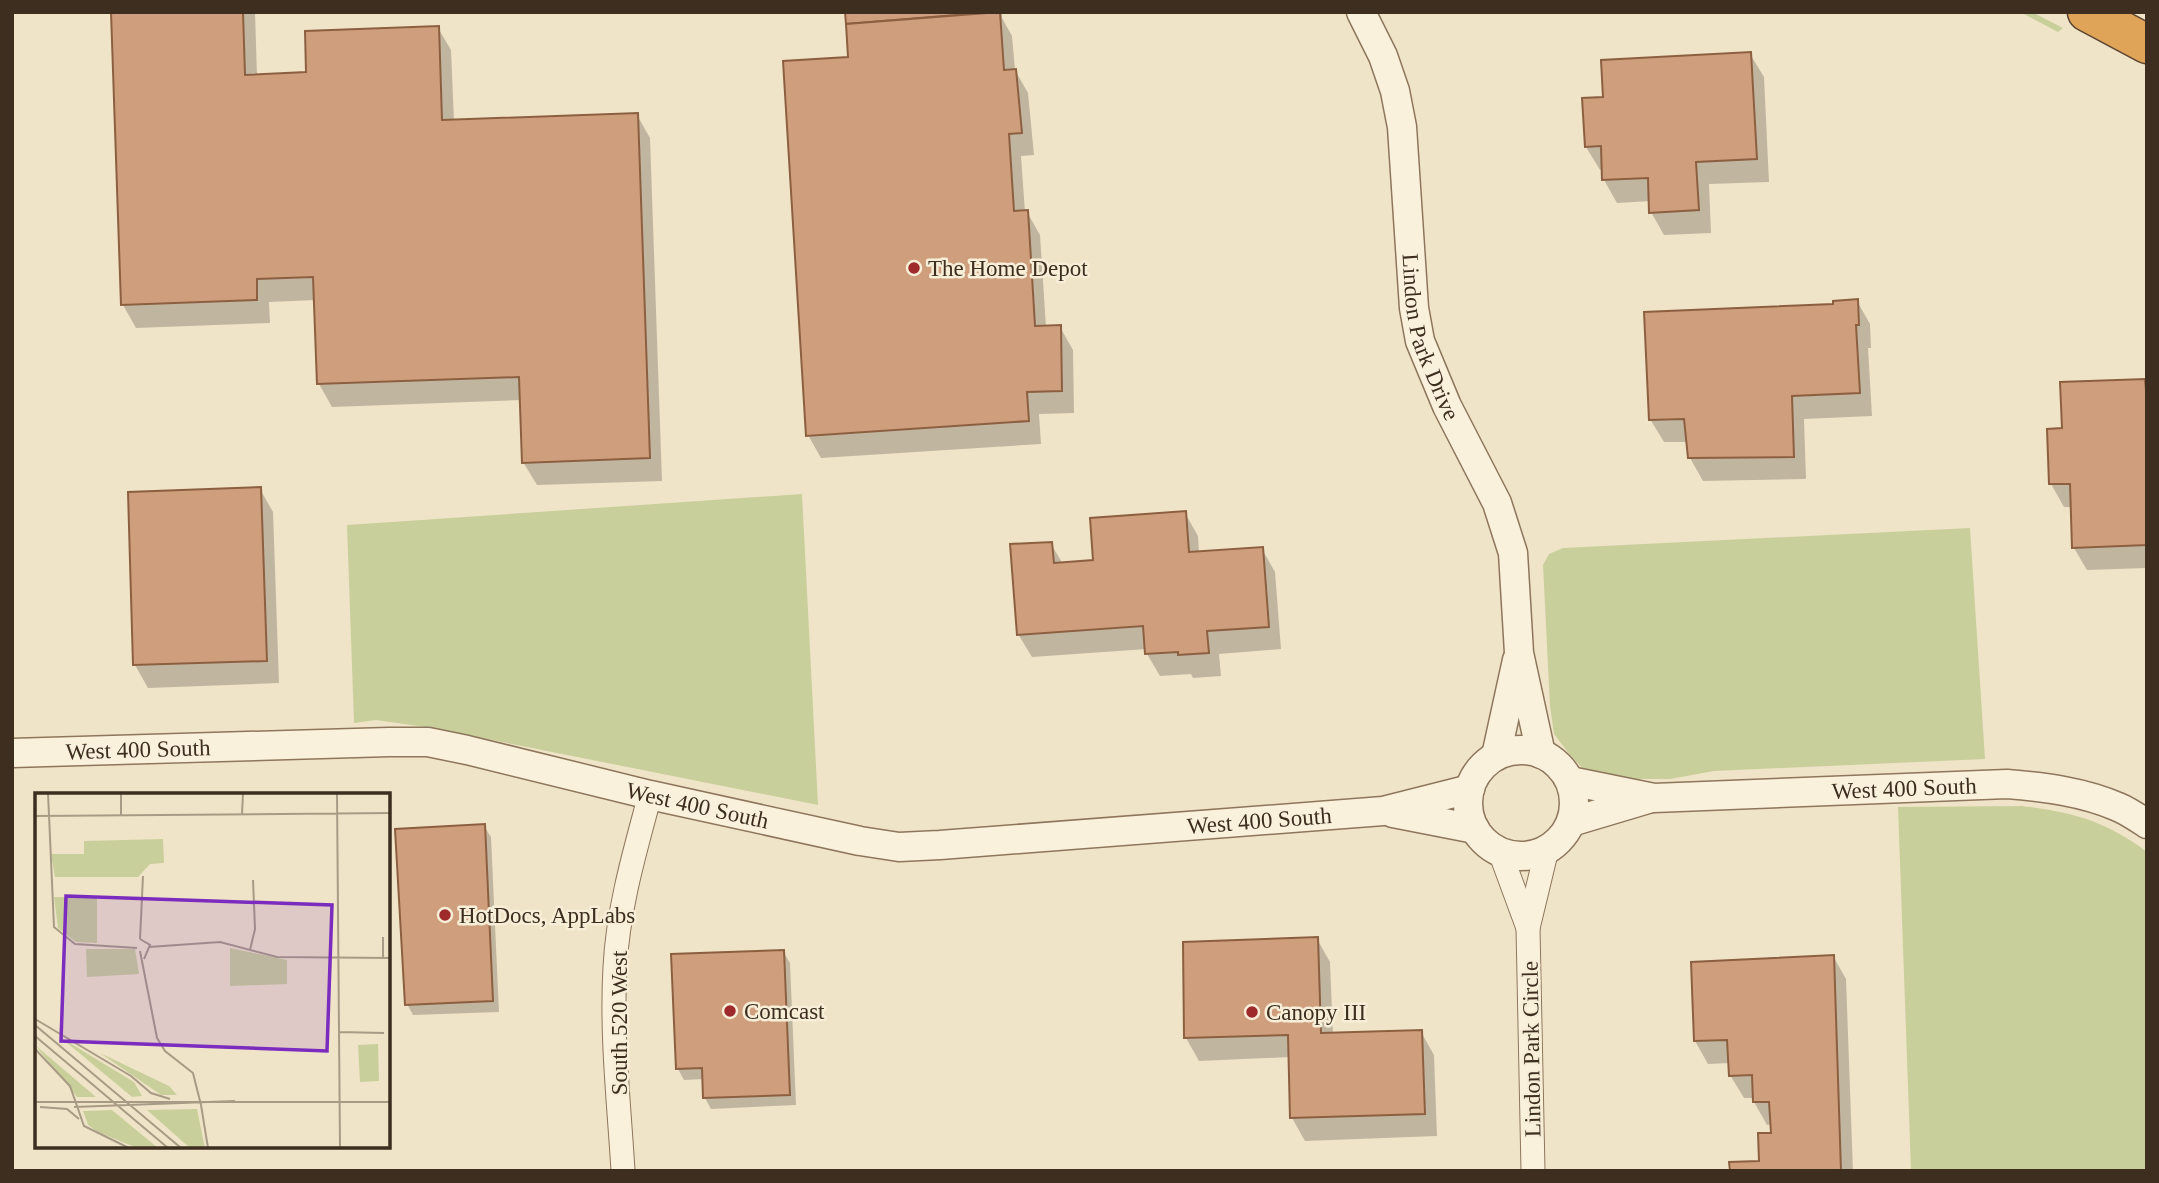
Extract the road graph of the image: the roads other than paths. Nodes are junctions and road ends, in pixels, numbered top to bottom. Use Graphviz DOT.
graph roads {
  1 [pos="1361,12"];
  2 [pos="2087,12"];
  3 [pos="2147,44"];
  4 [pos="1519,653"];
  5 [pos="12,753"];
  6 [pos="1541,754"];
  7 [pos="1496,756"];
  8 [pos="1570,781"];
  9 [pos="1470,789"];
  10 [pos="650,795"];
  11 [pos="1654,798"];
  12 [pos="1383,811"];
  13 [pos="1571,822"];
  14 [pos="2147,824"];
  15 [pos="1475,829"];
  16 [pos="1547,849"];
  17 [pos="1500,852"];
  18 [pos="1528,928"];
  19 [pos="623,1171"];
  20 [pos="1533,1171"];
  1 -- 4 [label="street, Lindon Park Drive"];
  2 -- 3 [label="highway"];
  4 -- 6 [label="street, Lindon Park Drive"];
  4 -- 7 [label="street, Lindon Park Drive"];
  5 -- 10 [label="street, West 400 South"];
  6 -- 7 [label="street"];
  6 -- 8 [label="street"];
  7 -- 9 [label="street"];
  8 -- 11 [label="street, West 400 South"];
  8 -- 13 [label="street"];
  9 -- 12 [label="street, West 400 South"];
  9 -- 15 [label="street"];
  10 -- 12 [label="street, West 400 South"];
  10 -- 19 [label="street, South 520 West"];
  11 -- 13 [label="street, West 400 South"];
  11 -- 14 [label="street, West 400 South"];
  12 -- 15 [label="street, West 400 South"];
  13 -- 16 [label="street"];
  15 -- 17 [label="street"];
  16 -- 17 [label="street"];
  16 -- 18 [label="street"];
  17 -- 18 [label="street"];
  18 -- 20 [label="street, Lindon Park Circle"];
}
